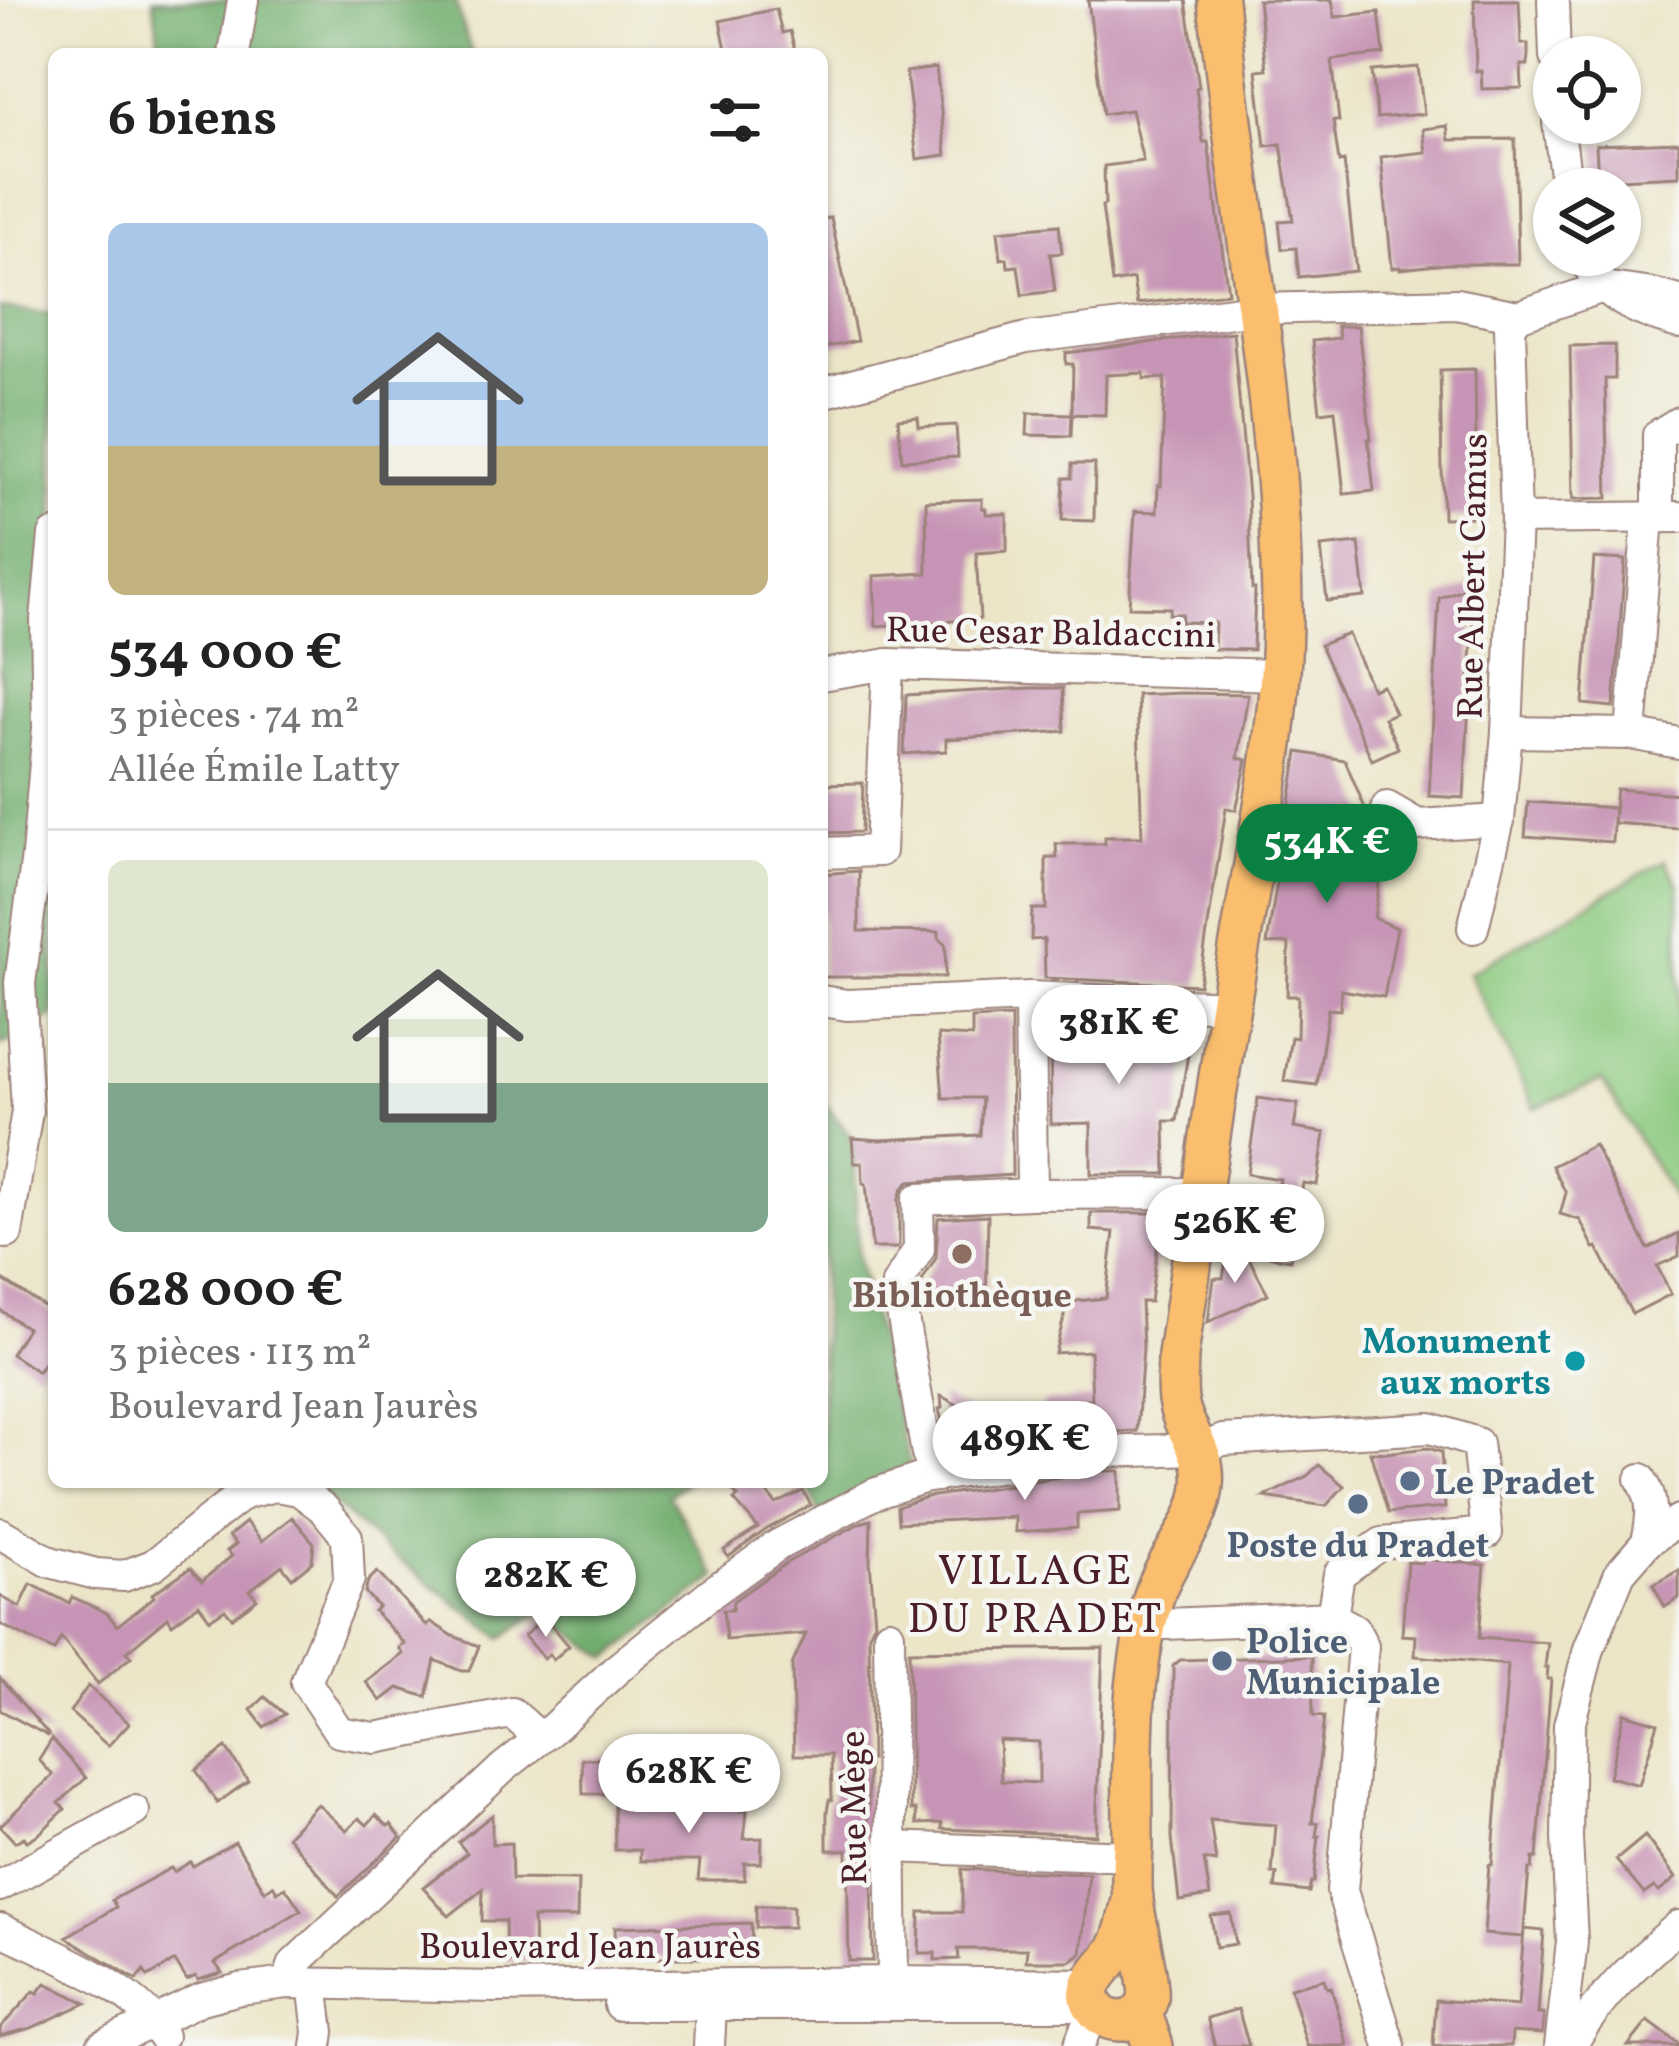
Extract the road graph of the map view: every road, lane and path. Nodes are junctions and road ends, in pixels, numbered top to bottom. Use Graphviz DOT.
graph roads {
  1 [pos="243,0"];
  2 [pos="1218,0"];
  3 [pos="1553,0"];
  4 [pos="1554,36"];
  5 [pos="235,48"];
  6 [pos="1594,276"];
  7 [pos="1603,287"];
  8 [pos="1679,301"];
  9 [pos="1256,309"];
  10 [pos="1518,316"];
  11 [pos="1679,323"];
  12 [pos="828,391"];
  13 [pos="1679,422"];
  14 [pos="1662,518"];
  15 [pos="1516,519"];
  16 [pos="48,598"];
  17 [pos="888,664"];
  18 [pos="828,674"];
  19 [pos="1280,675"];
  20 [pos="1507,732"];
  21 [pos="1631,734"];
  22 [pos="1679,742"];
  23 [pos="1387,807"];
  24 [pos="1498,820"];
  25 [pos="828,853"];
  26 [pos="1473,928"];
  27 [pos="1030,997"];
  28 [pos="828,1002"];
  29 [pos="1230,1006"];
  30 [pos="1202,1193"];
  31 [pos="1032,1194"];
  32 [pos="7,1233"];
  33 [pos="1200,1449"];
  34 [pos="929,1469"];
  35 [pos="267,1488"];
  36 [pos="287,1488"];
  37 [pos="1679,1510"];
  38 [pos="1679,1520"];
  39 [pos="0,1533"];
  40 [pos="1647,1542"];
  41 [pos="1152,1603"];
  42 [pos="1332,1617"];
  43 [pos="889,1634"];
  44 [pos="540,1738"];
  45 [pos="134,1811"];
  46 [pos="891,1847"];
  47 [pos="1132,1856"];
  48 [pos="0,1886"];
  49 [pos="1132,1897"];
  50 [pos="1679,1926"];
  51 [pos="0,1930"];
  52 [pos="319,1941"];
  53 [pos="1572,1942"];
  54 [pos="893,1982"];
  55 [pos="287,1983"];
  56 [pos="327,1995"];
  57 [pos="1601,2000"];
  58 [pos="1093,2002"];
  59 [pos="711,2007"];
  60 [pos="1146,2011"];
  61 [pos="154,2034"];
  62 [pos="102,2046"];
  63 [pos="317,2046"];
  64 [pos="709,2046"];
  65 [pos="1390,2046"];
  66 [pos="1560,2046"];
  67 [pos="1571,2046"];
  1 -- 5 [label="street"];
  2 -- 9 [label="main road"];
  3 -- 4 [label="street"];
  6 -- 7 [label="street"];
  7 -- 8 [label="street"];
  7 -- 10 [label="street"];
  7 -- 11 [label="street"];
  9 -- 10 [label="street"];
  9 -- 12 [label="street"];
  9 -- 19 [label="main road"];
  10 -- 15 [label="street, Rue Albert Camus"];
  13 -- 14 [label="street"];
  14 -- 15 [label="street"];
  14 -- 21 [label="street"];
  15 -- 20 [label="street, Rue Albert Camus"];
  16 -- 32 [label="street"];
  17 -- 18 [label="street, Rue Cesar Baldaccini"];
  17 -- 19 [label="street, Rue Cesar Baldaccini"];
  17 -- 25 [label="street"];
  19 -- 29 [label="main road"];
  20 -- 21 [label="street"];
  20 -- 24 [label="street, Rue Albert Camus"];
  21 -- 22 [label="street"];
  23 -- 24 [label="street"];
  24 -- 26 [label="street, Rue Albert Camus"];
  27 -- 28 [label="street"];
  27 -- 29 [label="street"];
  27 -- 31 [label="street"];
  29 -- 30 [label="main road"];
  30 -- 31 [label="street"];
  30 -- 33 [label="main road"];
  31 -- 34 [label="street"];
  33 -- 34 [label="street"];
  33 -- 41 [label="main road"];
  33 -- 42 [label="street"];
  34 -- 44 [label="street"];
  35 -- 39 [label="street"];
  36 -- 44 [label="street"];
  37 -- 40 [label="street"];
  38 -- 40 [label="street"];
  40 -- 53 [label="street"];
  41 -- 42 [label="street"];
  41 -- 47 [label="main road"];
  42 -- 65 [label="street"];
  43 -- 46 [label="street, Rue Mège"];
  44 -- 52 [label="street"];
  45 -- 48 [label="street"];
  46 -- 47 [label="street"];
  46 -- 54 [label="street, Rue Mège"];
  47 -- 49 [label="main road"];
  49 -- 58 [label="main road"];
  49 -- 60 [label="main road"];
  50 -- 57 [label="street"];
  51 -- 61 [label="street"];
  52 -- 55 [label="street"];
  52 -- 56 [label="street"];
  53 -- 57 [label="street"];
  53 -- 66 [label="street"];
  54 -- 56 [label="street, Boulevard Jean Jaurès"];
  54 -- 58 [label="street, Boulevard Jean Jaurès"];
  55 -- 56 [label="street, Boulevard Jean Jaurès"];
  55 -- 61 [label="street, Boulevard Jean Jaurès"];
  56 -- 59 [label="street, Boulevard Jean Jaurès"];
  56 -- 61 [label="street, Boulevard Jean Jaurès"];
  56 -- 63 [label="street"];
  57 -- 67 [label="street"];
  58 -- 59 [label="street, Boulevard Jean Jaurès"];
  58 -- 60 [label="main road"];
  58 -- 60 [label="main road"];
  59 -- 64 [label="street"];
  61 -- 62 [label="street, Boulevard Jean Jaurès"];
}
